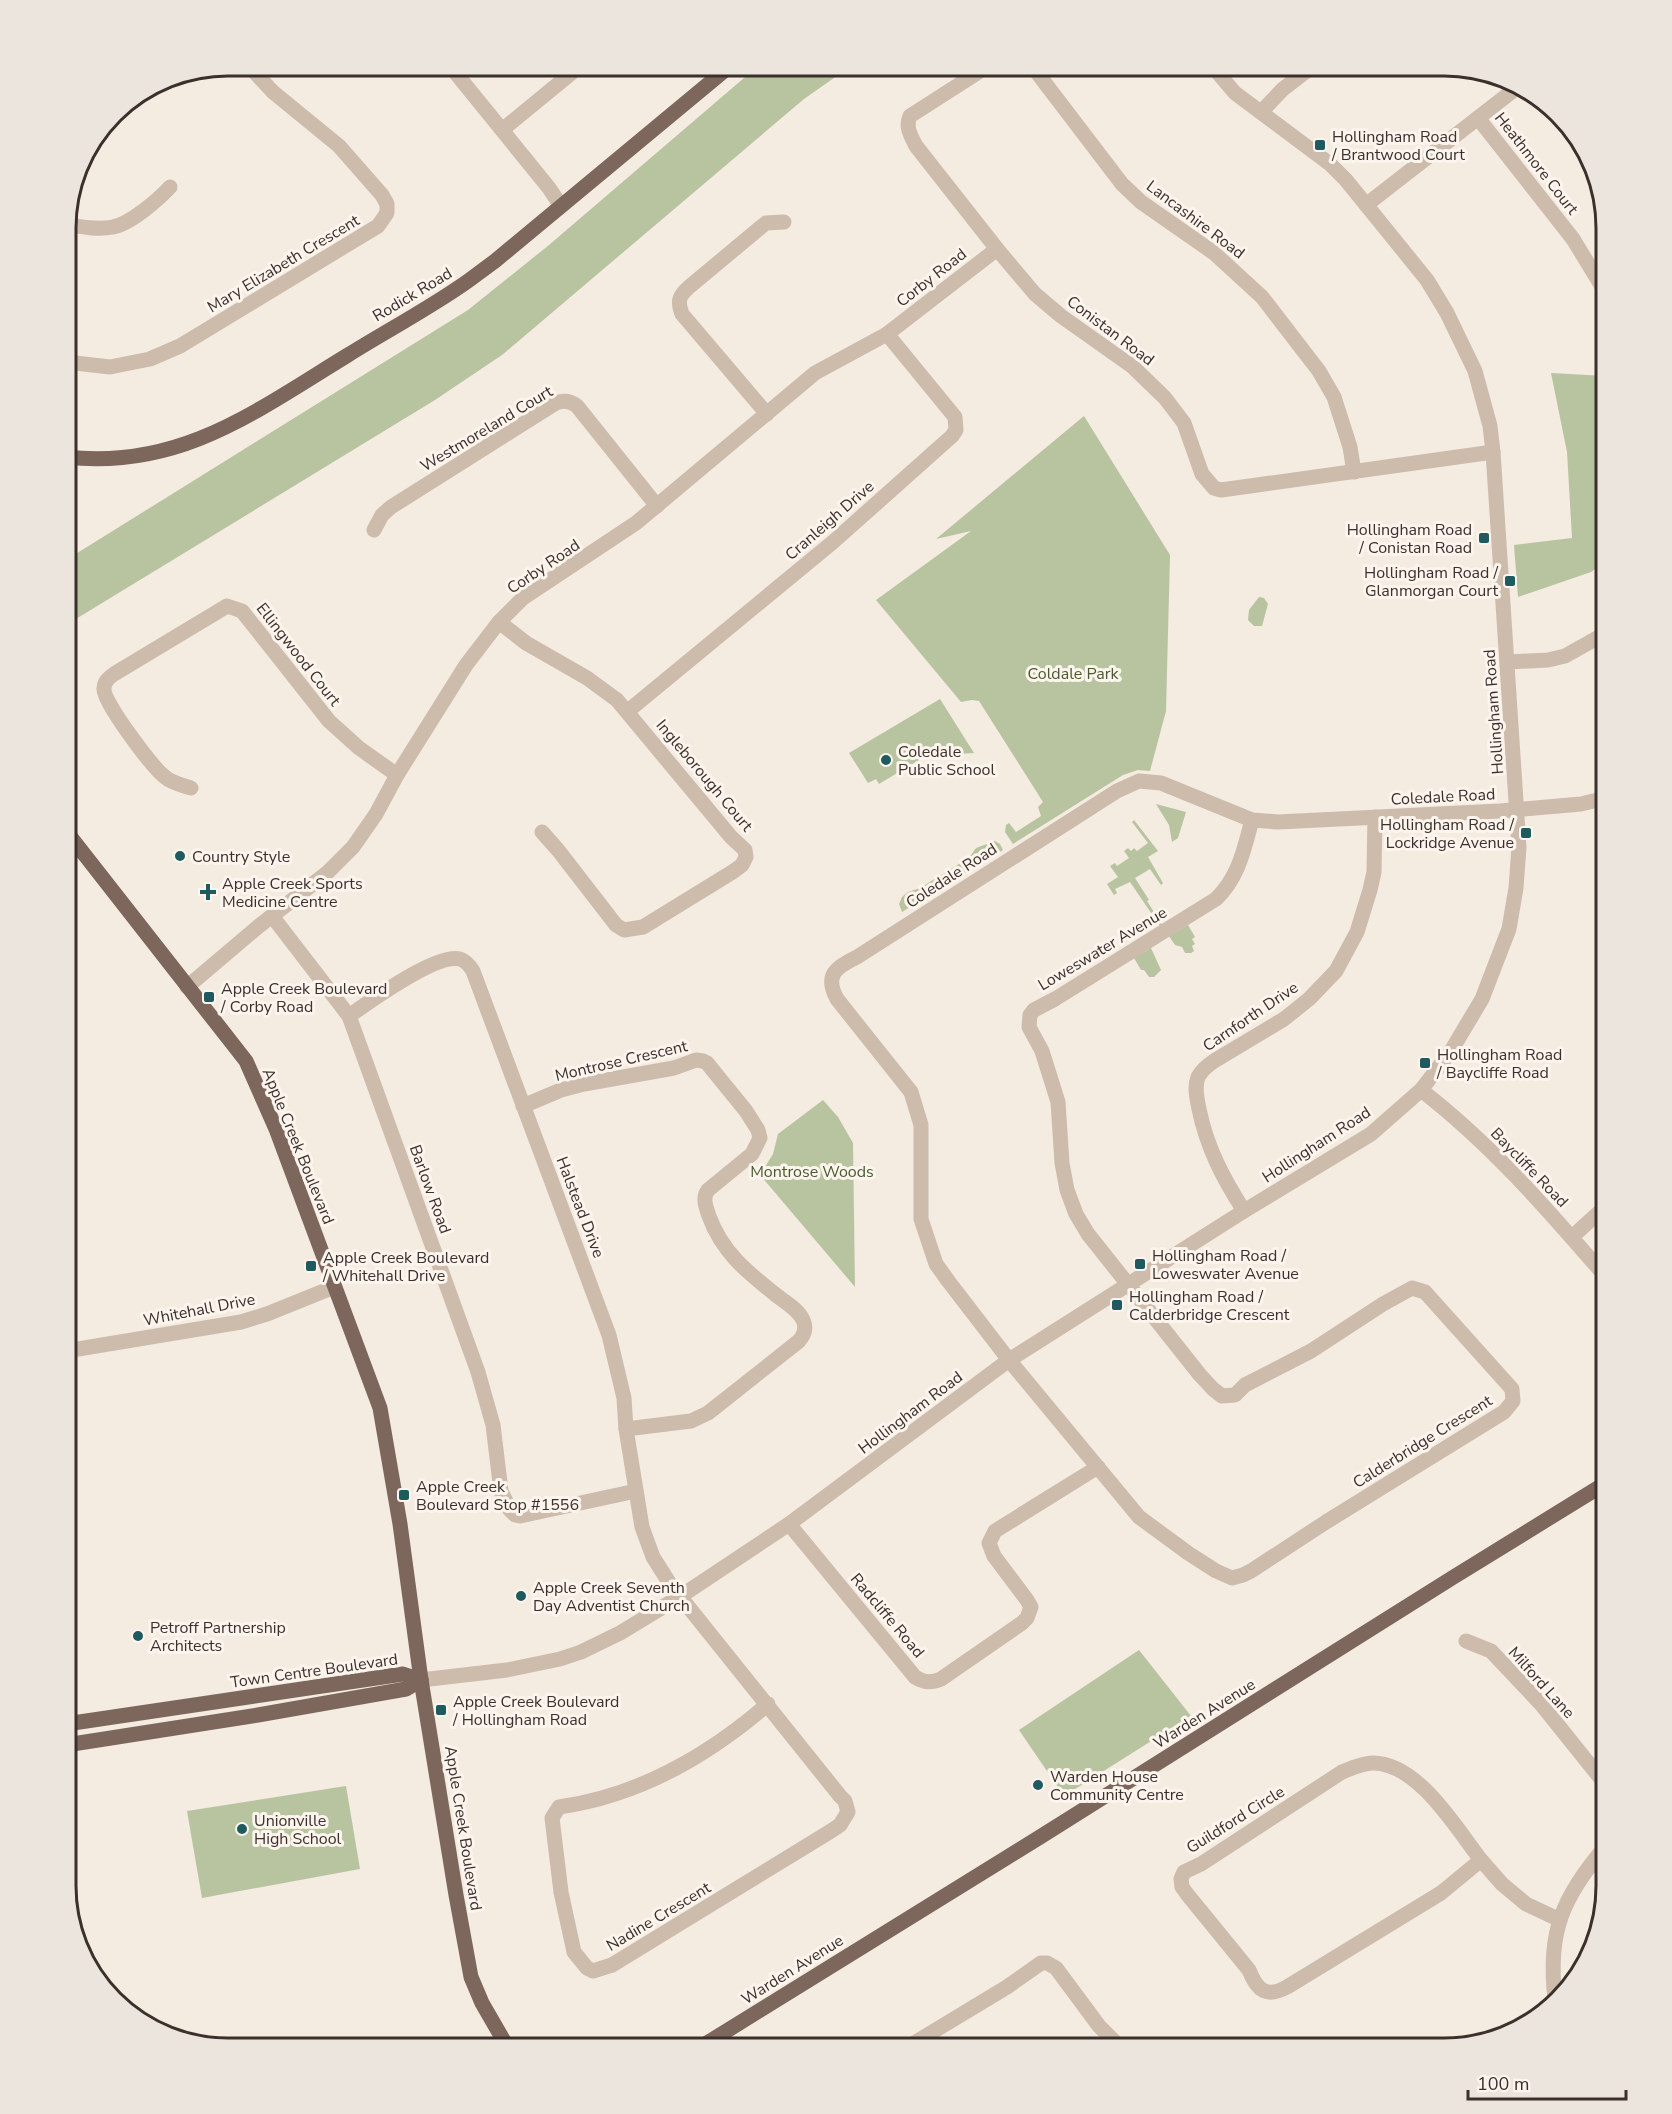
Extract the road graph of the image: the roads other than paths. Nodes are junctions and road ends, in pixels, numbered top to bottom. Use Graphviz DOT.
graph roads {
  1 [pos="258,76"];
  2 [pos="458,76"];
  3 [pos="567,76"];
  4 [pos="717,76"];
  5 [pos="971,77"];
  6 [pos="1040,77"];
  7 [pos="1221,77"];
  8 [pos="1299,77"];
  9 [pos="1511,92"];
  10 [pos="1261,112"];
  11 [pos="1478,117"];
  12 [pos="502,130"];
  13 [pos="170,187"];
  14 [pos="1366,205"];
  15 [pos="561,206"];
  16 [pos="784,222"];
  17 [pos="77,225"];
  18 [pos="997,249"];
  19 [pos="1596,276"];
  20 [pos="887,334"];
  21 [pos="77,363"];
  22 [pos="766,414"];
  23 [pos="1493,452"];
  24 [pos="77,458"];
  25 [pos="1354,472"];
  26 [pos="657,506"];
  27 [pos="374,530"];
  28 [pos="499,622"];
  29 [pos="1596,639"];
  30 [pos="1508,662"];
  31 [pos="628,711"];
  32 [pos="397,775"];
  33 [pos="191,788"];
  34 [pos="1596,800"];
  35 [pos="1517,810"];
  36 [pos="1375,818"];
  37 [pos="1252,820"];
  38 [pos="542,832"];
  39 [pos="77,845"];
  40 [pos="272,916"];
  41 [pos="187,987"];
  42 [pos="349,1016"];
  43 [pos="1420,1090"];
  44 [pos="523,1106"];
  45 [pos="1244,1211"];
  46 [pos="1596,1215"];
  47 [pos="1572,1237"];
  48 [pos="1596,1265"];
  49 [pos="1129,1284"];
  50 [pos="334,1287"];
  51 [pos="76,1349"];
  52 [pos="1009,1360"];
  53 [pos="627,1429"];
  54 [pos="1098,1467"];
  55 [pos="1596,1489"];
  56 [pos="636,1491"];
  57 [pos="789,1524"];
  58 [pos="681,1596"];
  59 [pos="1466,1641"];
  60 [pos="421,1680"];
  61 [pos="768,1704"];
  62 [pos="76,1723"];
  63 [pos="76,1743"];
  64 [pos="1596,1773"];
  65 [pos="1596,1859"];
  66 [pos="1481,1860"];
  67 [pos="1560,1920"];
  68 [pos="1554,1990"];
  69 [pos="502,2038"];
  70 [pos="715,2038"];
  71 [pos="923,2038"];
  72 [pos="1111,2038"];
  1 -- 21 [label="street, Mary Elizabeth Crescent"];
  2 -- 12 [label="street"];
  3 -- 12 [label="street"];
  4 -- 15 [label="main road, Rodick Road"];
  5 -- 18 [label="street, Conistan Road"];
  6 -- 25 [label="street, Lancashire Road"];
  7 -- 10 [label="street, Hollingham Road"];
  8 -- 10 [label="street"];
  9 -- 11 [label="street"];
  10 -- 14 [label="street, Hollingham Road"];
  11 -- 14 [label="street"];
  11 -- 19 [label="street, Heathmore Court"];
  12 -- 15 [label="street"];
  13 -- 17 [label="street"];
  14 -- 23 [label="street, Hollingham Road"];
  15 -- 24 [label="main road, Rodick Road"];
  16 -- 22 [label="street"];
  18 -- 20 [label="street, Corby Road"];
  18 -- 25 [label="street, Conistan Road"];
  20 -- 22 [label="street, Corby Road"];
  20 -- 31 [label="street, Cranleigh Drive"];
  22 -- 26 [label="street, Corby Road"];
  23 -- 25 [label="street, Conistan Road"];
  23 -- 30 [label="street, Hollingham Road"];
  26 -- 27 [label="street, Westmoreland Court"];
  26 -- 28 [label="street, Corby Road"];
  28 -- 31 [label="street, Ingleborough Court"];
  28 -- 32 [label="street, Corby Road"];
  29 -- 30 [label="street"];
  30 -- 35 [label="street, Hollingham Road"];
  31 -- 38 [label="street, Ingleborough Court"];
  32 -- 33 [label="street, Ellingwood Court"];
  32 -- 40 [label="street, Corby Road"];
  34 -- 35 [label="street, Coledale Road"];
  35 -- 36 [label="street, Coledale Road"];
  35 -- 43 [label="street, Hollingham Road"];
  36 -- 37 [label="street, Coledale Road"];
  36 -- 45 [label="street, Carnforth Drive"];
  37 -- 49 [label="street, Loweswater Avenue"];
  37 -- 52 [label="street, Coledale Road"];
  39 -- 41 [label="main road, Apple Creek Boulevard"];
  40 -- 41 [label="street, Corby Road"];
  40 -- 42 [label="street, Barlow Road"];
  41 -- 50 [label="main road, Apple Creek Boulevard"];
  42 -- 44 [label="street, Halstead Drive"];
  42 -- 56 [label="street, Barlow Road"];
  43 -- 45 [label="street, Hollingham Road"];
  43 -- 47 [label="street, Baycliffe Road"];
  44 -- 53 [label="street, Halstead Drive"];
  44 -- 53 [label="street, Montrose Crescent"];
  45 -- 49 [label="street, Hollingham Road"];
  46 -- 47 [label="street"];
  47 -- 48 [label="street, Baycliffe Road"];
  49 -- 52 [label="street, Hollingham Road"];
  49 -- 54 [label="street, Calderbridge Crescent"];
  50 -- 51 [label="street, Whitehall Drive"];
  50 -- 60 [label="main road, Apple Creek Boulevard"];
  52 -- 54 [label="street, Calderbridge Crescent"];
  52 -- 57 [label="street, Hollingham Road"];
  53 -- 56 [label="street, Halstead Drive"];
  54 -- 57 [label="street, Radcliffe Road"];
  55 -- 70 [label="main road, Warden Avenue"];
  56 -- 58 [label="street, Halstead Drive"];
  57 -- 58 [label="street, Hollingham Road"];
  58 -- 60 [label="street, Hollingham Road"];
  58 -- 61 [label="street, Nadine Crescent"];
  59 -- 64 [label="street, Milford Lane"];
  60 -- 62 [label="main road, Town Centre Boulevard"];
  60 -- 63 [label="main road, Town Centre Boulevard"];
  60 -- 69 [label="main road, Apple Creek Boulevard"];
  61 -- 61 [label="street, Nadine Crescent"];
  65 -- 67 [label="street"];
  66 -- 66 [label="street, Guildford Circle"];
  66 -- 67 [label="street, Guildford Circle"];
  67 -- 68 [label="street"];
  71 -- 72 [label="street"];
}
